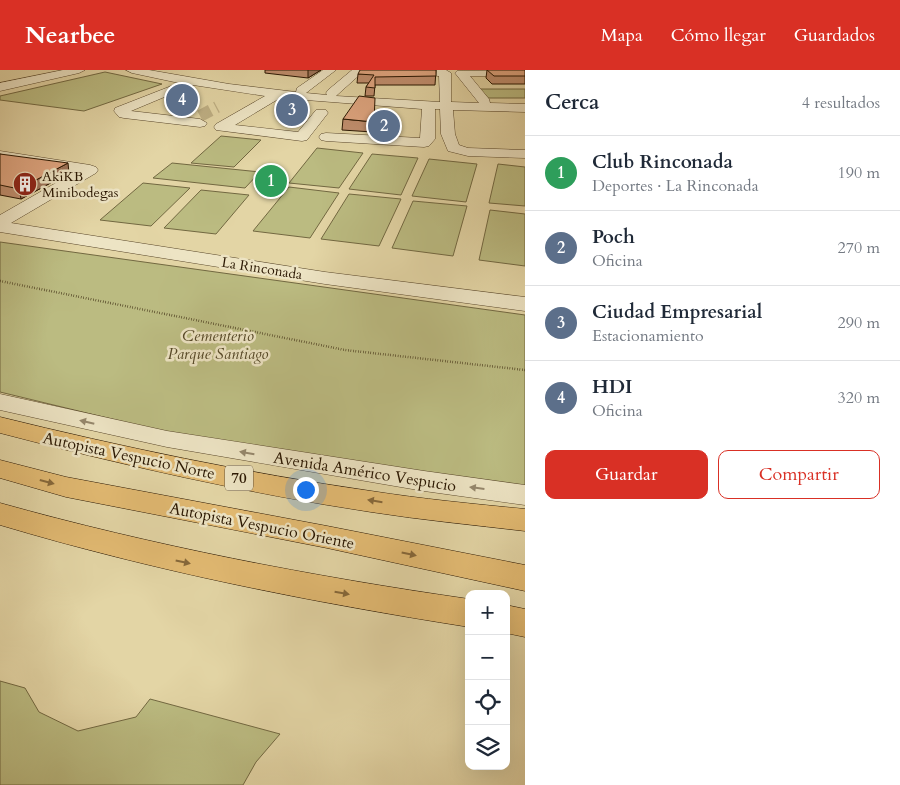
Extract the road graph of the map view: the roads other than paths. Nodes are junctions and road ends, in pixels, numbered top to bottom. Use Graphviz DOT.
graph roads {
  1 [pos="49,70"];
  2 [pos="79,70"];
  3 [pos="132,70"];
  4 [pos="159,70"];
  5 [pos="330,70"];
  6 [pos="359,70"];
  7 [pos="386,70"];
  8 [pos="220,73"];
  9 [pos="525,73"];
  10 [pos="206,78"];
  11 [pos="0,81"];
  12 [pos="193,82"];
  13 [pos="0,87"];
  14 [pos="249,90"];
  15 [pos="301,90"];
  16 [pos="332,93"];
  17 [pos="261,98"];
  18 [pos="351,100"];
  19 [pos="485,102"];
  20 [pos="446,103"];
  21 [pos="428,105"];
  22 [pos="524,107"];
  23 [pos="303,110"];
  24 [pos="343,112"];
  25 [pos="200,123"];
  26 [pos="326,137"];
  27 [pos="525,154"];
  28 [pos="0,156"];
  29 [pos="0,201"];
  30 [pos="27,206"];
  31 [pos="0,222"];
  32 [pos="0,228"];
  33 [pos="525,304"];
  34 [pos="0,402"];
  35 [pos="0,425"];
  36 [pos="0,469"];
  37 [pos="525,495"];
  38 [pos="424,509"];
  39 [pos="0,514"];
  40 [pos="525,520"];
  41 [pos="0,526"];
  42 [pos="525,531"];
  43 [pos="135,552"];
  44 [pos="525,578"];
  45 [pos="465,613"];
  46 [pos="510,621"];
  47 [pos="525,623"];
  1 -- 11 [label="street"];
  2 -- 13 [label="street"];
  3 -- 12 [label="street"];
  4 -- 10 [label="street"];
  5 -- 15 [label="street"];
  6 -- 16 [label="street"];
  7 -- 20 [label="street"];
  8 -- 10 [label="street"];
  9 -- 19 [label="street"];
  10 -- 15 [label="street"];
  12 -- 14 [label="street"];
  12 -- 25 [label="street"];
  14 -- 17 [label="street"];
  14 -- 17 [label="street"];
  15 -- 16 [label="street"];
  16 -- 20 [label="street"];
  17 -- 18 [label="street"];
  17 -- 23 [label="street"];
  18 -- 21 [label="street"];
  18 -- 24 [label="street"];
  19 -- 20 [label="street"];
  19 -- 22 [label="street"];
  20 -- 21 [label="street"];
  20 -- 22 [label="street"];
  20 -- 27 [label="street"];
  21 -- 26 [label="street"];
  28 -- 30 [label="street"];
  29 -- 30 [label="street"];
  30 -- 31 [label="street"];
  32 -- 33 [label="street, La Rinconada"];
  37 -- 34 [label="street, Avenida Américo Vespucio, one-way"];
  38 -- 35 [label="highway, Autopista Vespucio Norte / 70, one-way"];
  36 -- 44 [label="highway, Autopista Vespucio Oriente, one-way"];
  38 -- 40 [label="highway, Autopista Vespucio Norte"];
  38 -- 42 [label="highway, 70"];
  39 -- 43 [label="highway"];
  41 -- 43 [label="highway"];
  43 -- 45 [label="highway, one-way"];
  46 -- 47 [label="highway"];
}
